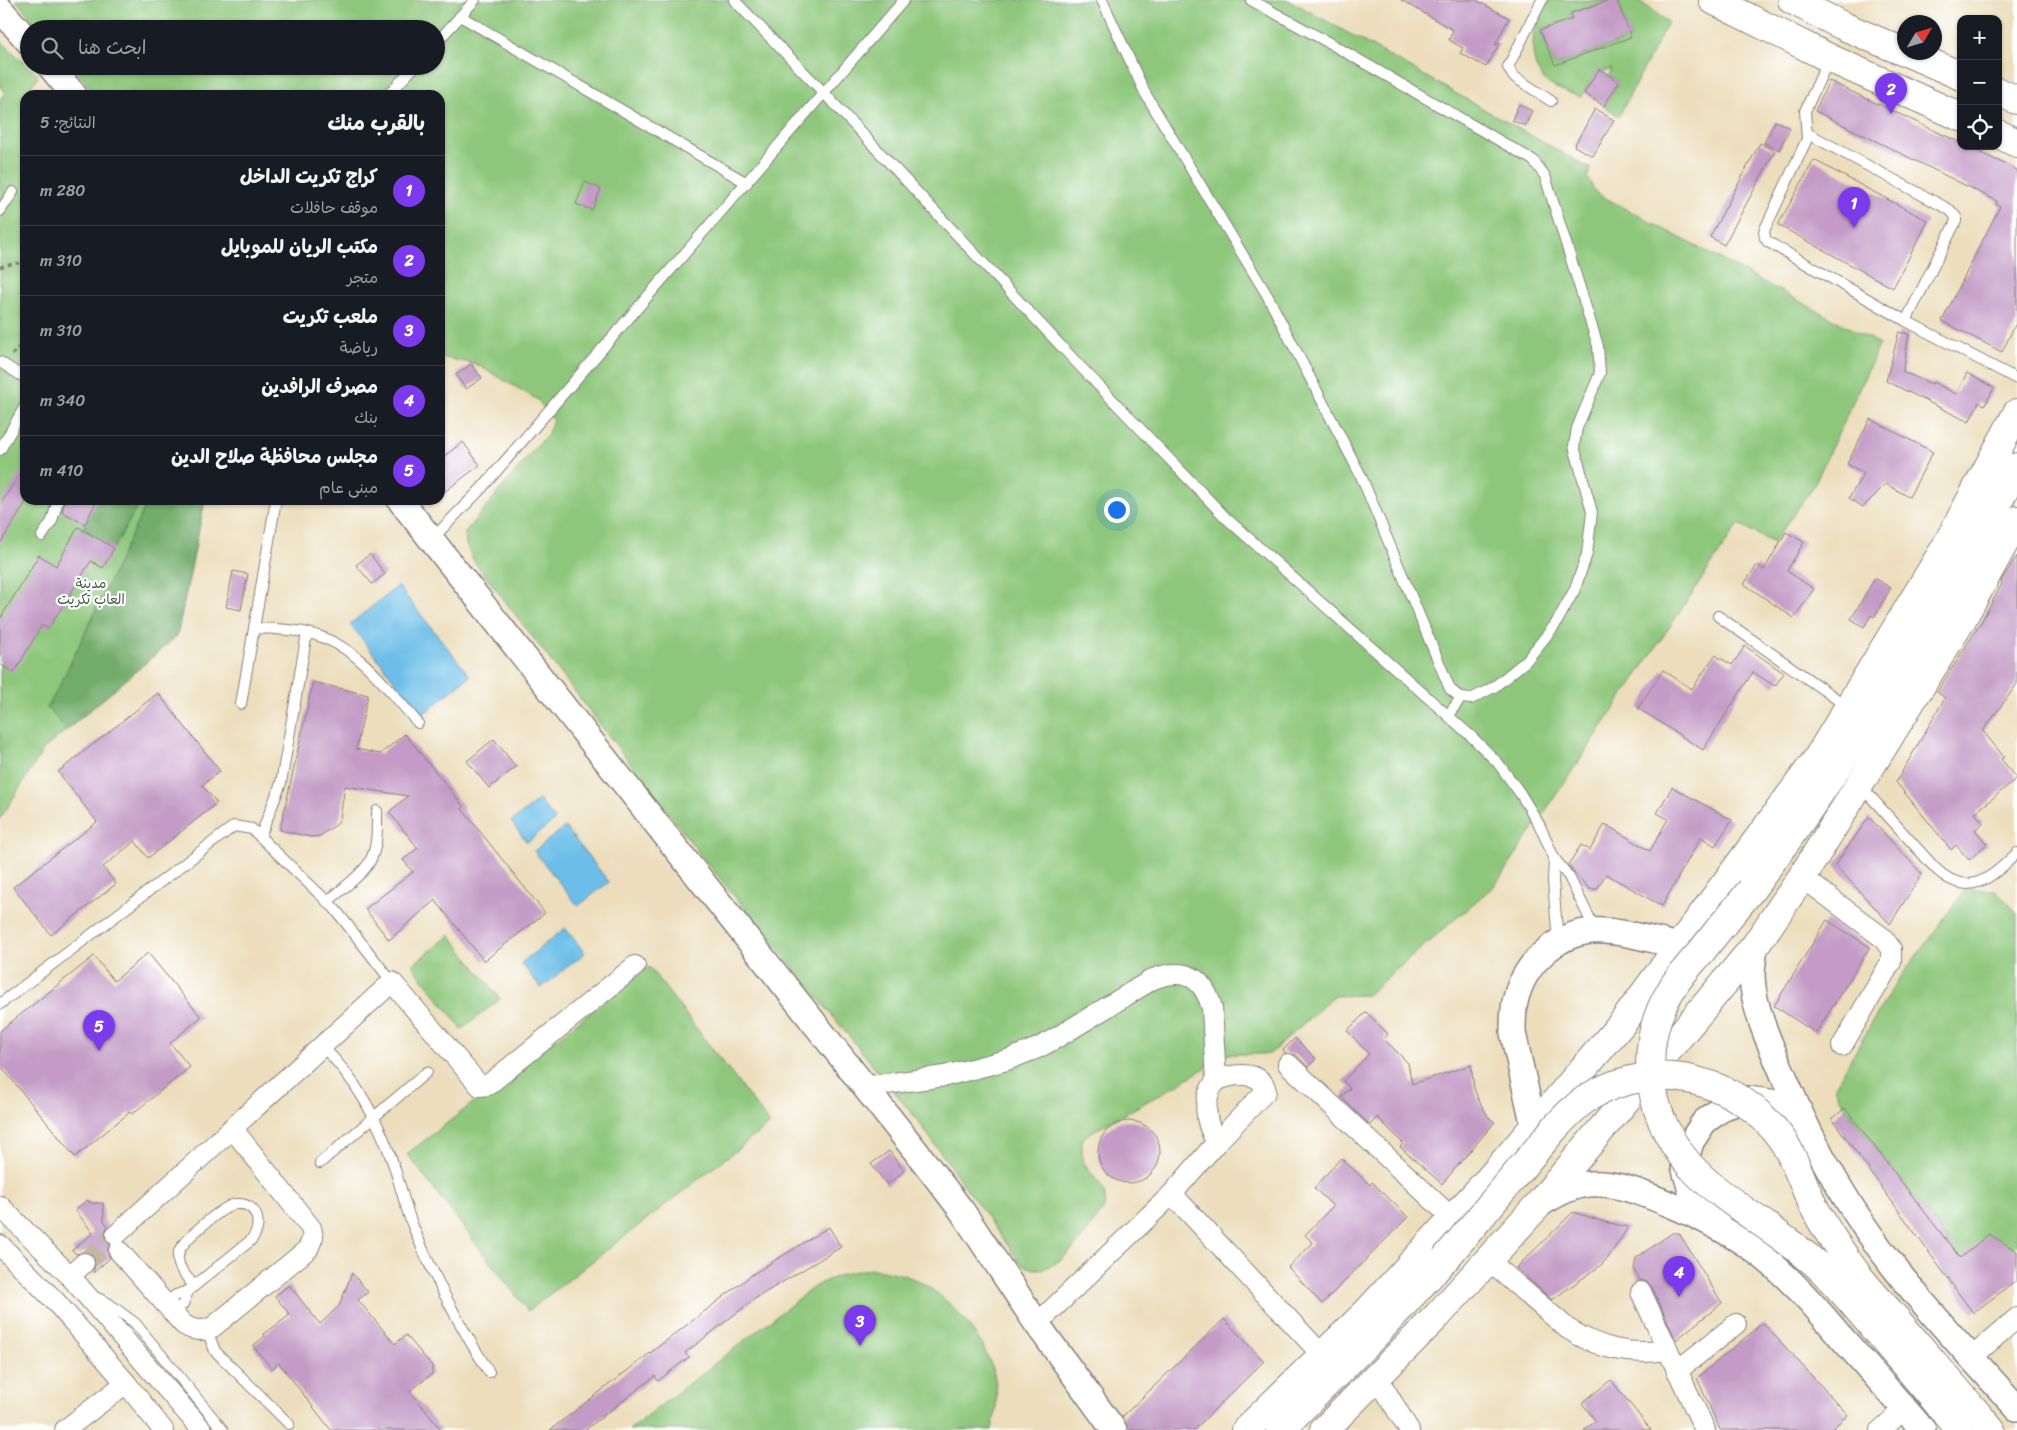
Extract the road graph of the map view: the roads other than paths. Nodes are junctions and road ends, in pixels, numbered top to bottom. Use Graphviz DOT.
graph roads {
  1 [pos="475,0"];
  2 [pos="734,0"];
  3 [pos="904,0"];
  4 [pos="1102,0"];
  5 [pos="1250,0"];
  6 [pos="1542,0"];
  7 [pos="1713,0"];
  8 [pos="1792,0"];
  9 [pos="0,9"];
  10 [pos="460,16"];
  11 [pos="20,32"];
  12 [pos="445,33"];
  13 [pos="1897,48"];
  14 [pos="1830,58"];
  15 [pos="1924,60"];
  16 [pos="1957,74"];
  17 [pos="57,75"];
  18 [pos="407,75"];
  19 [pos="70,90"];
  20 [pos="393,90"];
  21 [pos="824,93"];
  22 [pos="2002,94"];
  23 [pos="2017,100"];
  24 [pos="1551,101"];
  25 [pos="1957,115"];
  26 [pos="1807,133"];
  27 [pos="2002,136"];
  28 [pos="2017,143"];
  29 [pos="747,183"];
  30 [pos="14,192"];
  31 [pos="0,211"];
  32 [pos="1906,321"];
  33 [pos="0,362"];
  34 [pos="20,375"];
  35 [pos="2017,379"];
  36 [pos="2017,413"];
  37 [pos="20,415"];
  38 [pos="0,450"];
  39 [pos="2017,466"];
  40 [pos="57,505"];
  41 [pos="275,505"];
  42 [pos="404,505"];
  43 [pos="2017,520"];
  44 [pos="42,536"];
  45 [pos="432,540"];
  46 [pos="1718,616"];
  47 [pos="254,628"];
  48 [pos="307,632"];
  49 [pos="1462,698"];
  50 [pos="241,704"];
  51 [pos="1849,708"];
  52 [pos="1448,715"];
  53 [pos="418,723"];
  54 [pos="1859,784"];
  55 [pos="377,811"];
  56 [pos="260,837"];
  57 [pos="2017,853"];
  58 [pos="1554,858"];
  59 [pos="1802,877"];
  60 [pos="327,902"];
  61 [pos="1596,931"];
  62 [pos="1558,942"];
  63 [pos="1680,946"];
  64 [pos="1755,946"];
  65 [pos="636,966"];
  66 [pos="392,982"];
  67 [pos="0,1004"];
  68 [pos="322,1046"];
  69 [pos="1842,1046"];
  70 [pos="1288,1064"];
  71 [pos="427,1072"];
  72 [pos="1216,1082"];
  73 [pos="864,1086"];
  74 [pos="374,1117"];
  75 [pos="1534,1127"];
  76 [pos="232,1128"];
  77 [pos="1217,1142"];
  78 [pos="1820,1153"];
  79 [pos="320,1163"];
  80 [pos="1172,1194"];
  81 [pos="1538,1205"];
  82 [pos="0,1206"];
  83 [pos="1452,1219"];
  84 [pos="2,1250"];
  85 [pos="1755,1250"];
  86 [pos="1488,1260"];
  87 [pos="192,1289"];
  88 [pos="1641,1292"];
  89 [pos="87,1295"];
  90 [pos="169,1308"];
  91 [pos="2017,1318"];
  92 [pos="1037,1324"];
  93 [pos="1736,1324"];
  94 [pos="207,1330"];
  95 [pos="1667,1350"];
  96 [pos="1322,1356"];
  97 [pos="1972,1357"];
  98 [pos="1677,1371"];
  99 [pos="489,1372"];
  100 [pos="1377,1377"];
  101 [pos="126,1383"];
  102 [pos="2017,1408"];
  103 [pos="1904,1409"];
  104 [pos="289,1424"];
  105 [pos="1971,1425"];
  106 [pos="65,1430"];
  107 [pos="163,1430"];
  108 [pos="202,1430"];
  109 [pos="223,1430"];
  110 [pos="1114,1430"];
  111 [pos="1246,1430"];
  112 [pos="1280,1430"];
  113 [pos="1324,1430"];
  114 [pos="1409,1430"];
  115 [pos="1705,1430"];
  116 [pos="1881,1430"];
  117 [pos="1923,1430"];
  1 -- 10 [label="lane"];
  2 -- 21 [label="lane"];
  3 -- 21 [label="lane"];
  4 -- 49 [label="lane"];
  5 -- 49 [label="lane"];
  6 -- 24 [label="lane"];
  7 -- 14 [label="main road"];
  8 -- 13 [label="main road"];
  9 -- 11 [label="street"];
  10 -- 12 [label="lane"];
  10 -- 29 [label="lane"];
  14 -- 25 [label="main road"];
  14 -- 26 [label="lane"];
  15 -- 16 [label="main road"];
  17 -- 19 [label="street"];
  18 -- 20 [label="lane"];
  21 -- 29 [label="lane"];
  21 -- 52 [label="lane"];
  22 -- 23 [label="main road"];
  26 -- 32 [label="lane"];
  26 -- 32 [label="lane"];
  27 -- 28 [label="main road"];
  29 -- 45 [label="lane"];
  30 -- 31 [label="lane"];
  32 -- 35 [label="lane"];
  33 -- 34 [label="lane"];
  36 -- 51 [label="main road"];
  37 -- 38 [label="lane"];
  39 -- 105 [label="main road, bridge"];
  40 -- 44 [label="lane"];
  41 -- 47 [label="lane"];
  42 -- 45 [label="street"];
  43 -- 54 [label="main road"];
  45 -- 73 [label="street"];
  46 -- 51 [label="lane"];
  47 -- 48 [label="lane"];
  47 -- 50 [label="lane"];
  48 -- 53 [label="lane"];
  48 -- 56 [label="lane"];
  49 -- 52 [label="lane"];
  51 -- 63 [label="main road"];
  52 -- 58 [label="lane"];
  54 -- 57 [label="lane"];
  54 -- 59 [label="main road"];
  55 -- 60 [label="lane"];
  56 -- 60 [label="lane"];
  56 -- 67 [label="lane"];
  58 -- 61 [label="lane"];
  58 -- 62 [label="lane"];
  59 -- 64 [label="main road"];
  59 -- 69 [label="street"];
  60 -- 66 [label="lane"];
  61 -- 62 [label="street"];
  61 -- 63 [label="street"];
  62 -- 75 [label="street"];
  63 -- 75 [label="main road"];
  64 -- 78 [label="street"];
  64 -- 81 [label="main road"];
  65 -- 66 [label="street"];
  66 -- 68 [label="street"];
  68 -- 74 [label="lane"];
  68 -- 76 [label="street"];
  70 -- 83 [label="street"];
  71 -- 74 [label="lane"];
  72 -- 73 [label="street"];
  72 -- 77 [label="street"];
  72 -- 77 [label="street"];
  73 -- 92 [label="street"];
  74 -- 79 [label="lane"];
  74 -- 99 [label="lane"];
  75 -- 83 [label="main road"];
  76 -- 90 [label="street"];
  76 -- 94 [label="street"];
  77 -- 80 [label="street"];
  78 -- 85 [label="street"];
  78 -- 97 [label="street"];
  80 -- 92 [label="street"];
  80 -- 96 [label="street"];
  81 -- 85 [label="street"];
  81 -- 86 [label="main road"];
  82 -- 89 [label="street"];
  83 -- 96 [label="main road"];
  84 -- 101 [label="street"];
  85 -- 103 [label="street"];
  86 -- 95 [label="street"];
  86 -- 100 [label="main road"];
  87 -- 87 [label="lane"];
  87 -- 90 [label="lane"];
  88 -- 95 [label="street"];
  89 -- 108 [label="street"];
  89 -- 109 [label="lane"];
  90 -- 94 [label="street"];
  91 -- 97 [label="street"];
  92 -- 110 [label="street"];
  93 -- 98 [label="street"];
  94 -- 104 [label="lane"];
  95 -- 98 [label="street"];
  96 -- 111 [label="main road"];
  97 -- 102 [label="street"];
  98 -- 115 [label="street"];
  100 -- 113 [label="main road"];
  100 -- 114 [label="street"];
  101 -- 106 [label="street"];
  101 -- 107 [label="street"];
  103 -- 116 [label="street"];
  103 -- 117 [label="street"];
  105 -- 112 [label="main road, bridge"];
}
